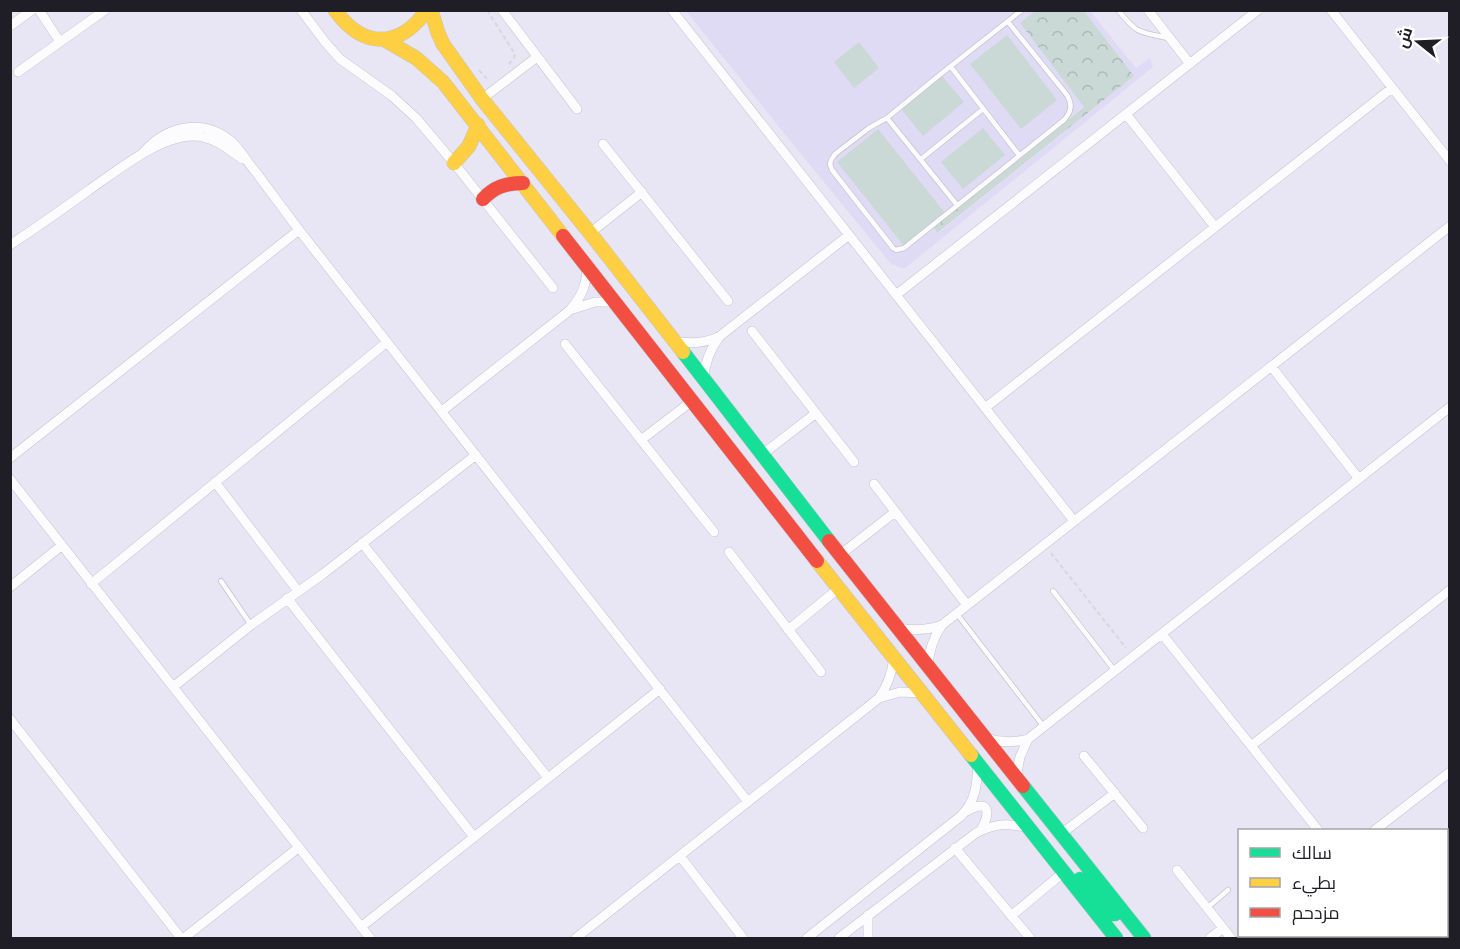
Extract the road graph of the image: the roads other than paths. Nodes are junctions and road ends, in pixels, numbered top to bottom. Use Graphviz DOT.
graph roads {
  1 [pos="32,10"];
  2 [pos="39,10"];
  3 [pos="105,10"];
  4 [pos="301,10"];
  5 [pos="335,10"];
  6 [pos="429,10"];
  7 [pos="502,10"];
  8 [pos="672,10"];
  9 [pos="1022,10"];
  10 [pos="1118,10"];
  11 [pos="1148,10"];
  12 [pos="1258,10"];
  13 [pos="1331,10"];
  14 [pos="1008,22"];
  15 [pos="10,26"];
  16 [pos="1170,38"];
  17 [pos="385,40"];
  18 [pos="60,42"];
  19 [pos="537,57"];
  20 [pos="1190,64"];
  21 [pos="951,67"];
  22 [pos="18,72"];
  23 [pos="1392,88"];
  24 [pos="482,99"];
  25 [pos="577,109"];
  26 [pos="983,109"];
  27 [pos="1126,114"];
  28 [pos="887,118"];
  29 [pos="478,125"];
  30 [pos="603,144"];
  31 [pos="142,153"];
  32 [pos="1019,155"];
  33 [pos="921,159"];
  34 [pos="1449,161"];
  35 [pos="454,163"];
  36 [pos="251,166"];
  37 [pos="523,183"];
  38 [pos="642,192"];
  39 [pos="483,199"];
  40 [pos="957,205"];
  41 [pos="1449,226"];
  42 [pos="1215,227"];
  43 [pos="300,230"];
  44 [pos="590,233"];
  45 [pos="849,235"];
  46 [pos="10,245"];
  47 [pos="587,266"];
  48 [pos="553,288"];
  49 [pos="896,295"];
  50 [pos="728,301"];
  51 [pos="615,302"];
  52 [pos="570,310"];
  53 [pos="752,331"];
  54 [pos="720,336"];
  55 [pos="673,340"];
  56 [pos="387,342"];
  57 [pos="565,344"];
  58 [pos="1271,366"];
  59 [pos="704,378"];
  60 [pos="692,401"];
  61 [pos="1449,407"];
  62 [pos="985,408"];
  63 [pos="442,411"];
  64 [pos="816,413"];
  65 [pos="641,440"];
  66 [pos="476,454"];
  67 [pos="763,454"];
  68 [pos="10,458"];
  69 [pos="854,462"];
  70 [pos="10,479"];
  71 [pos="1359,479"];
  72 [pos="215,482"];
  73 [pos="874,484"];
  74 [pos="895,512"];
  75 [pos="785,520"];
  76 [pos="1074,521"];
  77 [pos="714,532"];
  78 [pos="362,543"];
  79 [pos="61,546"];
  80 [pos="729,552"];
  81 [pos="840,555"];
  82 [pos="221,581"];
  83 [pos="91,584"];
  84 [pos="10,587"];
  85 [pos="839,588"];
  86 [pos="1449,590"];
  87 [pos="298,591"];
  88 [pos="1053,591"];
  89 [pos="287,598"];
  90 [pos="967,605"];
  91 [pos="957,614"];
  92 [pos="251,625"];
  93 [pos="942,625"];
  94 [pos="899,628"];
  95 [pos="788,630"];
  96 [pos="1162,634"];
  97 [pos="894,658"];
  98 [pos="928,665"];
  99 [pos="1115,671"];
  100 [pos="821,672"];
  101 [pos="173,687"];
  102 [pos="660,689"];
  103 [pos="922,693"];
  104 [pos="879,698"];
  105 [pos="10,719"];
  106 [pos="1044,726"];
  107 [pos="983,736"];
  108 [pos="1028,739"];
  109 [pos="1251,746"];
  110 [pos="1084,756"];
  111 [pos="978,764"];
  112 [pos="1449,772"];
  113 [pos="1016,777"];
  114 [pos="548,778"];
  115 [pos="1115,793"];
  116 [pos="748,802"];
  117 [pos="967,811"];
  118 [pos="1143,828"];
  119 [pos="1030,829"];
  120 [pos="1316,829"];
  121 [pos="1378,829"];
  122 [pos="981,830"];
  123 [pos="1061,834"];
  124 [pos="474,837"];
  125 [pos="298,848"];
  126 [pos="955,848"];
  127 [pos="680,856"];
  128 [pos="1177,870"];
  129 [pos="1064,872"];
  130 [pos="1228,890"];
  131 [pos="1119,907"];
  132 [pos="1207,908"];
  133 [pos="868,915"];
  134 [pos="1011,916"];
  135 [pos="361,927"];
  136 [pos="1223,928"];
  137 [pos="182,939"];
  138 [pos="370,939"];
  139 [pos="576,939"];
  140 [pos="743,939"];
  141 [pos="807,939"];
  142 [pos="839,939"];
  143 [pos="868,939"];
  144 [pos="1030,939"];
  145 [pos="1116,939"];
  146 [pos="1144,939"];
  147 [pos="1210,939"];
  148 [pos="1231,939"];
  1 -- 15 [label="street"];
  2 -- 18 [label="street"];
  3 -- 18 [label="street"];
  4 -- 35 [label="street"];
  5 -- 17 [label="main road"];
  6 -- 17 [label="main road"];
  6 -- 24 [label="main road"];
  7 -- 19 [label="street"];
  8 -- 45 [label="street"];
  9 -- 14 [label="lane"];
  10 -- 16 [label="lane"];
  11 -- 16 [label="street"];
  12 -- 20 [label="street"];
  13 -- 23 [label="street"];
  14 -- 21 [label="lane"];
  14 -- 32 [label="lane"];
  16 -- 20 [label="street"];
  17 -- 29 [label="main road"];
  18 -- 22 [label="street"];
  19 -- 24 [label="street"];
  19 -- 25 [label="street"];
  20 -- 27 [label="street"];
  21 -- 26 [label="lane"];
  21 -- 28 [label="lane"];
  23 -- 34 [label="street"];
  23 -- 42 [label="street"];
  24 -- 44 [label="main road"];
  26 -- 32 [label="lane"];
  26 -- 33 [label="lane"];
  27 -- 42 [label="street"];
  27 -- 49 [label="street"];
  28 -- 33 [label="lane"];
  28 -- 40 [label="lane"];
  29 -- 35 [label="main road"];
  29 -- 37 [label="main road"];
  30 -- 38 [label="street"];
  31 -- 36 [label="street"];
  31 -- 36 [label="street"];
  31 -- 46 [label="street"];
  32 -- 40 [label="lane"];
  33 -- 40 [label="lane"];
  35 -- 39 [label="street"];
  36 -- 43 [label="street"];
  37 -- 39 [label="main road"];
  37 -- 47 [label="main road"];
  38 -- 44 [label="street"];
  38 -- 50 [label="street"];
  39 -- 48 [label="street"];
  41 -- 58 [label="street"];
  42 -- 62 [label="street"];
  43 -- 56 [label="street"];
  43 -- 68 [label="street"];
  44 -- 55 [label="main road"];
  45 -- 49 [label="street"];
  45 -- 54 [label="street"];
  47 -- 51 [label="main road"];
  47 -- 52 [label="street"];
  49 -- 62 [label="street"];
  51 -- 52 [label="street"];
  51 -- 60 [label="main road"];
  52 -- 63 [label="street"];
  53 -- 64 [label="street"];
  54 -- 55 [label="street"];
  54 -- 59 [label="street"];
  55 -- 59 [label="main road"];
  56 -- 63 [label="street"];
  56 -- 72 [label="street"];
  57 -- 65 [label="street"];
  58 -- 71 [label="street"];
  58 -- 76 [label="street"];
  59 -- 67 [label="main road"];
  60 -- 65 [label="street"];
  60 -- 75 [label="main road"];
  61 -- 71 [label="street"];
  62 -- 76 [label="street"];
  63 -- 66 [label="street"];
  64 -- 67 [label="street"];
  64 -- 69 [label="street"];
  65 -- 77 [label="street"];
  66 -- 78 [label="street"];
  66 -- 102 [label="street"];
  67 -- 81 [label="main road"];
  70 -- 79 [label="street"];
  71 -- 96 [label="street"];
  72 -- 83 [label="street"];
  72 -- 87 [label="street"];
  73 -- 74 [label="street"];
  74 -- 81 [label="street"];
  74 -- 90 [label="street"];
  75 -- 81 [label="main road"];
  75 -- 85 [label="main road"];
  76 -- 90 [label="street"];
  78 -- 87 [label="street"];
  78 -- 114 [label="street"];
  79 -- 83 [label="street"];
  79 -- 84 [label="street"];
  80 -- 95 [label="street"];
  81 -- 94 [label="main road"];
  82 -- 92 [label="lane"];
  83 -- 101 [label="street"];
  85 -- 95 [label="street"];
  85 -- 97 [label="main road"];
  86 -- 109 [label="street"];
  87 -- 89 [label="street"];
  88 -- 99 [label="lane"];
  89 -- 92 [label="street"];
  89 -- 124 [label="street"];
  90 -- 91 [label="street"];
  91 -- 93 [label="street"];
  91 -- 106 [label="lane"];
  92 -- 101 [label="street"];
  93 -- 94 [label="street"];
  93 -- 98 [label="street"];
  94 -- 98 [label="main road"];
  95 -- 100 [label="street"];
  96 -- 99 [label="street"];
  96 -- 109 [label="street"];
  97 -- 103 [label="main road"];
  97 -- 104 [label="street"];
  98 -- 107 [label="main road"];
  99 -- 106 [label="street"];
  101 -- 125 [label="street"];
  102 -- 114 [label="street"];
  102 -- 116 [label="street"];
  103 -- 104 [label="street"];
  103 -- 111 [label="main road"];
  104 -- 116 [label="street"];
  105 -- 137 [label="street"];
  106 -- 108 [label="street"];
  107 -- 108 [label="street"];
  107 -- 113 [label="main road"];
  108 -- 113 [label="street"];
  109 -- 120 [label="street"];
  110 -- 115 [label="street"];
  111 -- 117 [label="street"];
  111 -- 119 [label="main road"];
  112 -- 121 [label="street"];
  113 -- 123 [label="main road"];
  114 -- 124 [label="street"];
  115 -- 118 [label="street"];
  115 -- 123 [label="street"];
  116 -- 127 [label="street"];
  117 -- 122 [label="street"];
  117 -- 141 [label="street"];
  119 -- 122 [label="street"];
  119 -- 129 [label="main road"];
  122 -- 126 [label="street"];
  123 -- 131 [label="main road"];
  124 -- 135 [label="street"];
  125 -- 135 [label="street"];
  125 -- 137 [label="street"];
  126 -- 133 [label="street"];
  126 -- 134 [label="street"];
  127 -- 139 [label="street"];
  127 -- 140 [label="street"];
  128 -- 132 [label="street"];
  129 -- 131 [label="main road"];
  129 -- 134 [label="street"];
  129 -- 145 [label="main road"];
  130 -- 132 [label="lane"];
  131 -- 146 [label="main road"];
  132 -- 136 [label="street"];
  133 -- 142 [label="street"];
  133 -- 143 [label="street"];
  134 -- 144 [label="street"];
  135 -- 138 [label="street"];
  136 -- 147 [label="street"];
  136 -- 148 [label="street"];
}
